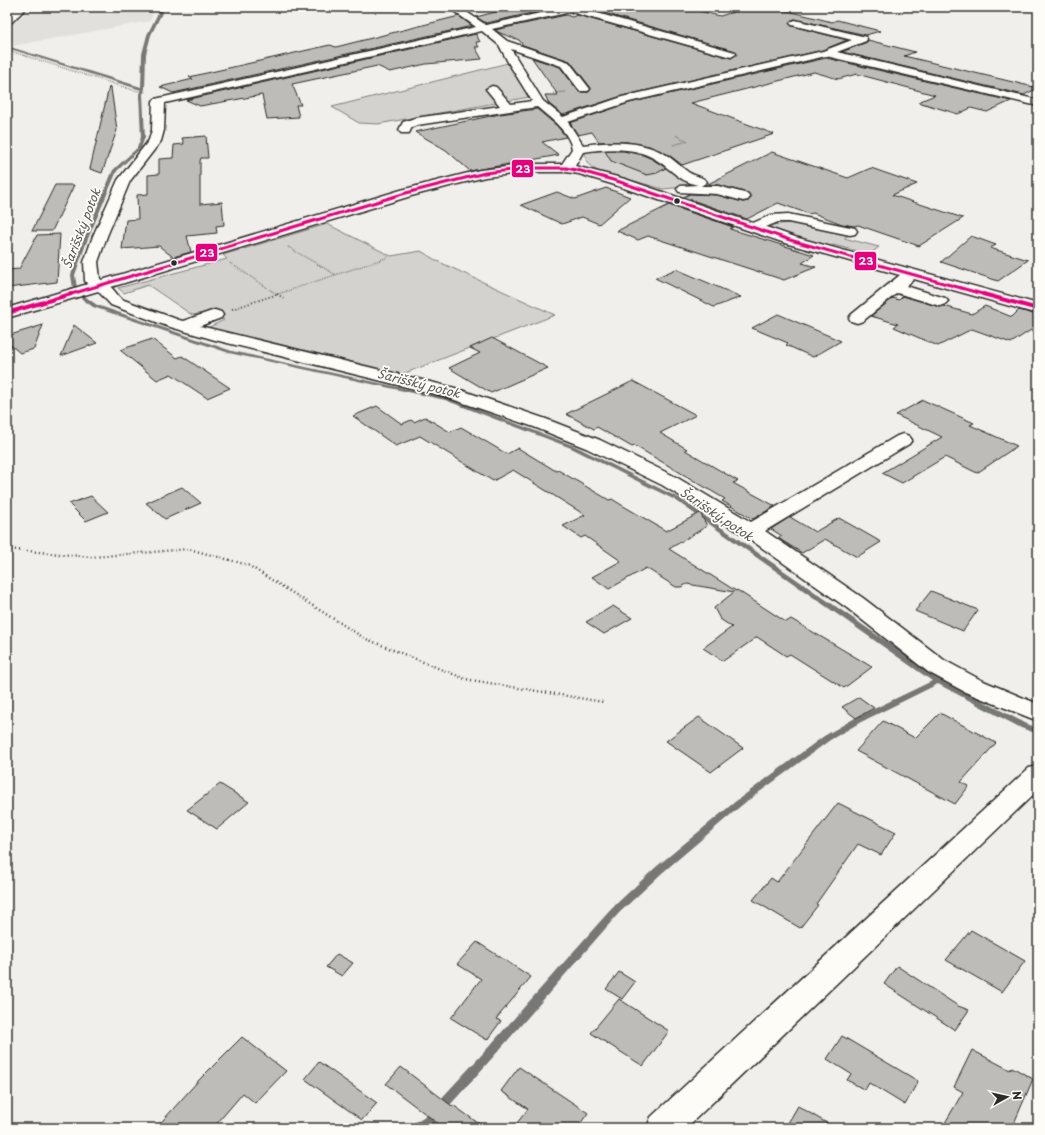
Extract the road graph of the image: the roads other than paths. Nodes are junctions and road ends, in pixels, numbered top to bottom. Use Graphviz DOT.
graph roads {
  1 [pos="22,7"];
  2 [pos="453,7"];
  3 [pos="576,8"];
  4 [pos="7,20"];
  5 [pos="795,23"];
  6 [pos="484,28"];
  7 [pos="503,43"];
  8 [pos="826,53"];
  9 [pos="731,54"];
  10 [pos="556,60"];
  11 [pos="514,64"];
  12 [pos="584,89"];
  13 [pos="492,90"];
  14 [pos="536,99"];
  15 [pos="1038,103"];
  16 [pos="508,108"];
  17 [pos="561,121"];
  18 [pos="405,130"];
  19 [pos="578,149"];
  20 [pos="566,168"];
  21 [pos="700,182"];
  22 [pos="656,194"];
  23 [pos="743,197"];
  24 [pos="752,228"];
  25 [pos="850,231"];
  26 [pos="911,274"];
  27 [pos="95,286"];
  28 [pos="895,287"];
  29 [pos="940,301"];
  30 [pos="1038,309"];
  31 [pos="7,313"];
  32 [pos="215,315"];
  33 [pos="857,318"];
  34 [pos="184,326"];
  35 [pos="903,440"];
  36 [pos="751,531"];
  37 [pos="1038,713"];
  38 [pos="1038,775"];
  39 [pos="663,1128"];
  1 -- 4 [label="main road"];
  2 -- 6 [label="street"];
  3 -- 6 [label="street"];
  3 -- 9 [label="street"];
  5 -- 8 [label="street"];
  6 -- 7 [label="street"];
  6 -- 27 [label="street"];
  7 -- 10 [label="street"];
  7 -- 11 [label="street"];
  8 -- 15 [label="street"];
  8 -- 17 [label="street"];
  10 -- 11 [label="street"];
  10 -- 12 [label="street"];
  11 -- 14 [label="street"];
  13 -- 16 [label="street"];
  14 -- 16 [label="street"];
  14 -- 17 [label="street"];
  16 -- 18 [label="street"];
  17 -- 19 [label="street"];
  19 -- 20 [label="street"];
  19 -- 21 [label="street"];
  20 -- 22 [label="street"];
  20 -- 27 [label="street"];
  22 -- 23 [label="street"];
  22 -- 24 [label="street"];
  24 -- 25 [label="street"];
  24 -- 26 [label="street"];
  26 -- 28 [label="street"];
  26 -- 30 [label="street"];
  27 -- 31 [label="street"];
  27 -- 34 [label="street"];
  28 -- 29 [label="street"];
  28 -- 33 [label="street"];
  32 -- 34 [label="street"];
  34 -- 36 [label="street"];
  35 -- 36 [label="street"];
  36 -- 37 [label="street"];
  38 -- 39 [label="street"];
}
